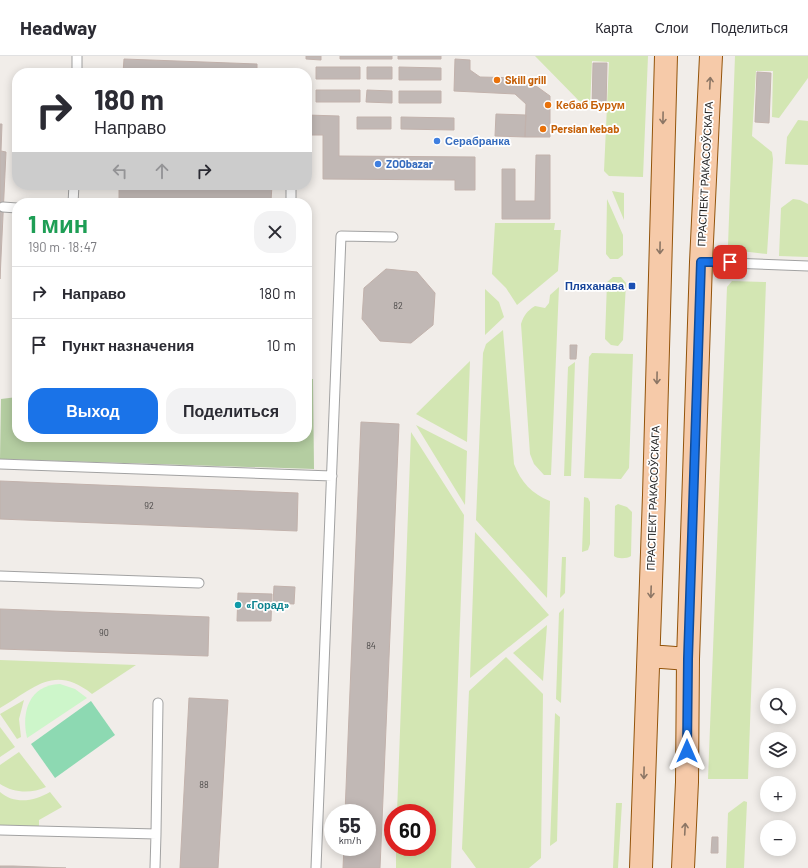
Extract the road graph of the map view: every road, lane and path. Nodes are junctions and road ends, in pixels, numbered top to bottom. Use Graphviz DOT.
graph roads {
  1 [pos="77,56"];
  2 [pos="666,56"];
  3 [pos="711,56"];
  4 [pos="77,68"];
  5 [pos="3,207"];
  6 [pos="12,208"];
  7 [pos="393,237"];
  8 [pos="701,262"];
  9 [pos="808,266"];
  10 [pos="0,464"];
  11 [pos="332,476"];
  12 [pos="0,576"];
  13 [pos="199,583"];
  14 [pos="649,656"];
  15 [pos="688,659"];
  16 [pos="158,703"];
  17 [pos="0,830"];
  18 [pos="156,834"];
  19 [pos="155,868"];
  20 [pos="316,868"];
  21 [pos="641,868"];
  22 [pos="683,868"];
  1 -- 4 [label="lane"];
  2 -- 14 [label="main road, ПРАСПЕКТ РАКАСОЎСКАГА, one-way"];
  8 -- 3 [label="main road, ПРАСПЕКТ РАКАСОЎСКАГА, one-way"];
  5 -- 6 [label="lane"];
  7 -- 11 [label="lane"];
  8 -- 9 [label="lane"];
  8 -- 15 [label="main road, ПРАСПЕКТ РАКАСОЎСКАГА"];
  10 -- 11 [label="lane"];
  11 -- 20 [label="lane"];
  12 -- 13 [label="lane"];
  14 -- 15 [label="main road"];
  14 -- 21 [label="main road, ПРАСПЕКТ РАКАСОЎСКАГА, one-way"];
  22 -- 15 [label="main road, ПРАСПЕКТ РАКАСОЎСКАГА, one-way"];
  16 -- 18 [label="lane"];
  17 -- 18 [label="lane"];
  18 -- 19 [label="lane"];
}
